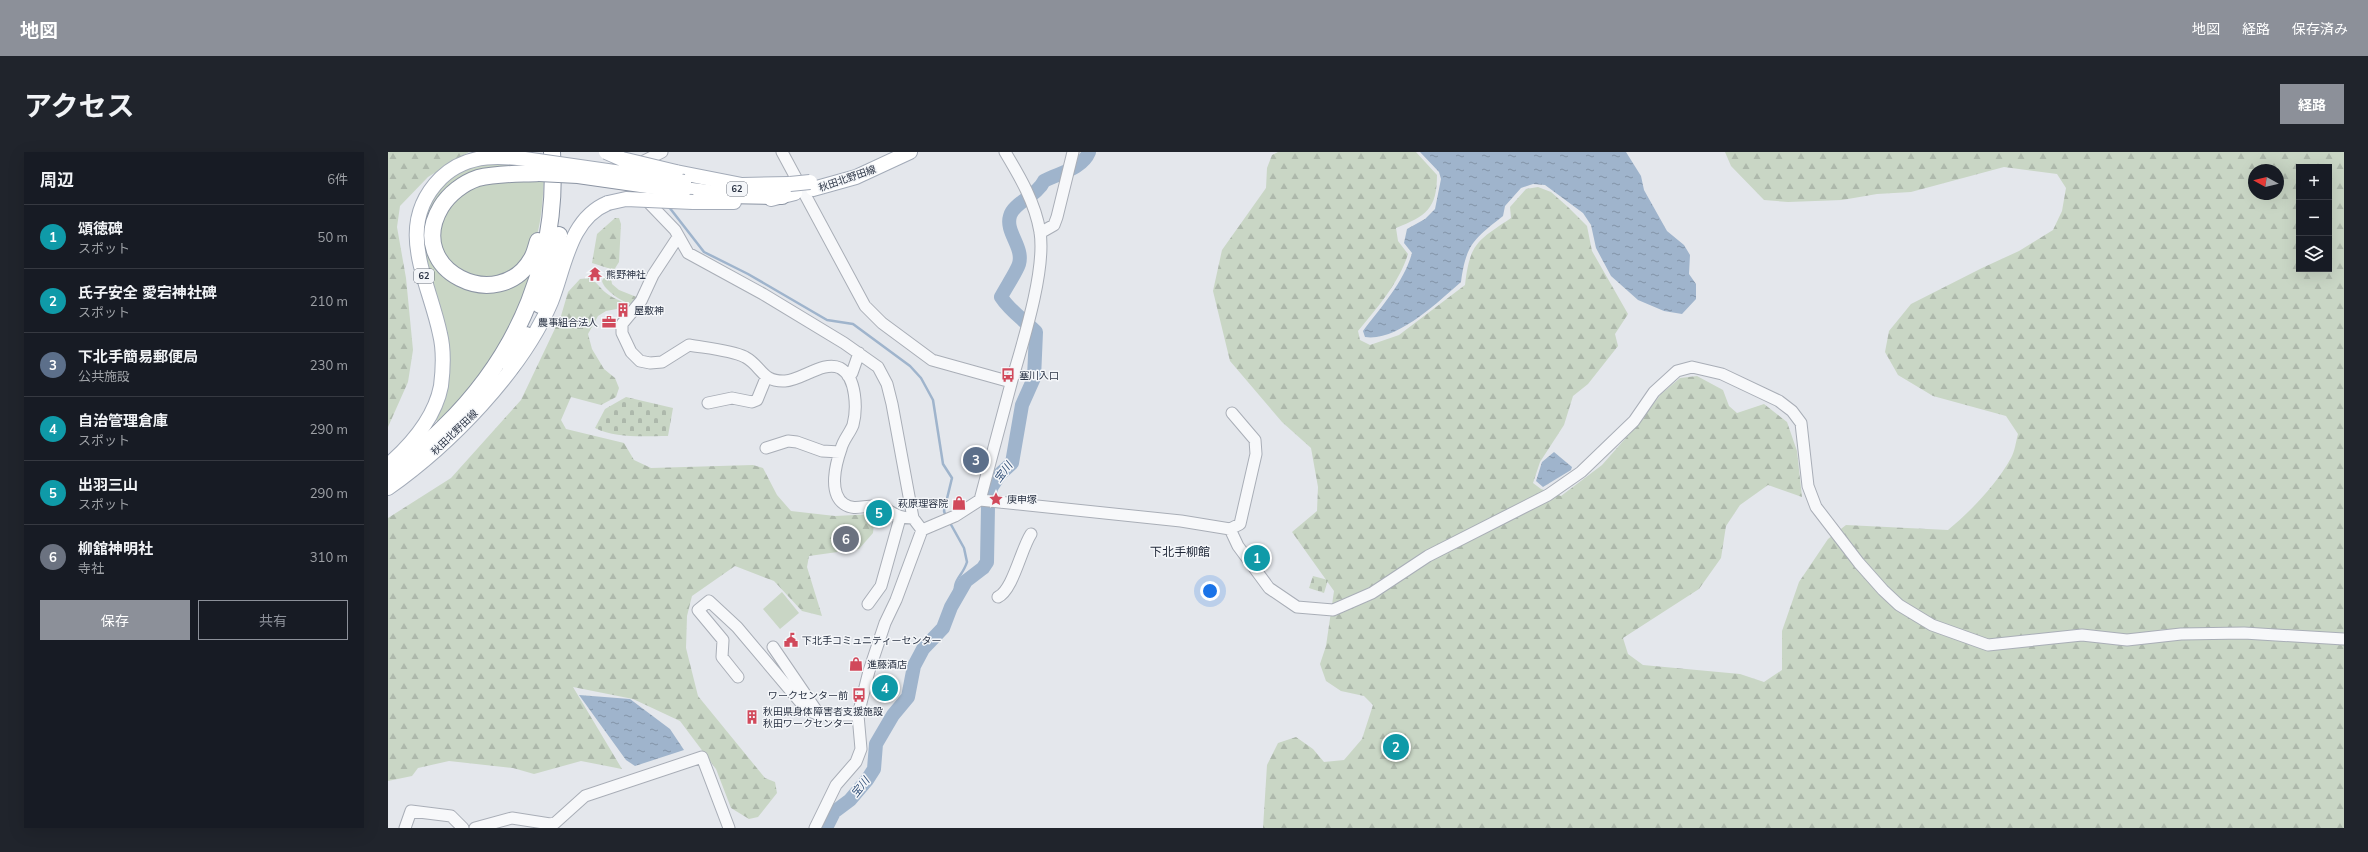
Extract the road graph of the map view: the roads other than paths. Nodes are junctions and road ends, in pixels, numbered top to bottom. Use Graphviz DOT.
graph roads {
  1 [pos="552,152"];
  2 [pos="564,152"];
  3 [pos="606,152"];
  4 [pos="662,152"];
  5 [pos="782,152"];
  6 [pos="897,152"];
  7 [pos="910,152"];
  8 [pos="1005,152"];
  9 [pos="1073,152"];
  10 [pos="538,167"];
  11 [pos="554,180"];
  12 [pos="684,186"];
  13 [pos="812,186"];
  14 [pos="789,191"];
  15 [pos="1040,233"];
  16 [pos="678,237"];
  17 [pos="859,353"];
  18 [pos="511,367"];
  19 [pos="848,376"];
  20 [pos="766,378"];
  21 [pos="1011,382"];
  22 [pos="708,403"];
  23 [pos="1232,413"];
  24 [pos="766,448"];
  25 [pos="840,452"];
  26 [pos="388,465"];
  27 [pos="388,473"];
  28 [pos="388,488"];
  29 [pos="985,501"];
  30 [pos="900,518"];
  31 [pos="913,518"];
  32 [pos="1230,529"];
  33 [pos="922,530"];
  34 [pos="1030,534"];
  35 [pos="998,597"];
  36 [pos="868,604"];
  37 [pos="2344,639"];
  38 [pos="773,647"];
  39 [pos="738,677"];
  40 [pos="858,715"];
  41 [pos="819,716"];
  42 [pos="405,828"];
  43 [pos="463,828"];
  44 [pos="475,828"];
  45 [pos="730,828"];
  46 [pos="815,828"];
  1 -- 11 [label="highway"];
  2 -- 18 [label="highway"];
  3 -- 12 [label="main road, bridge"];
  4 -- 16 [label="street"];
  5 -- 21 [label="street"];
  6 -- 13 [label="main road, 秋田北野田線"];
  7 -- 13 [label="main road, 秋田北野田線"];
  8 -- 15 [label="street"];
  9 -- 15 [label="street"];
  10 -- 11 [label="highway"];
  10 -- 12 [label="highway, bridge"];
  10 -- 26 [label="main road, 62"];
  11 -- 27 [label="highway"];
  12 -- 14 [label="highway"];
  12 -- 18 [label="main road, 秋田北野田線, bridge"];
  13 -- 14 [label="main road, 秋田北野田線, bridge"];
  15 -- 21 [label="street"];
  16 -- 17 [label="street"];
  16 -- 20 [label="street"];
  17 -- 19 [label="street"];
  17 -- 31 [label="street"];
  18 -- 28 [label="main road, 秋田北野田線"];
  19 -- 20 [label="street"];
  19 -- 25 [label="street"];
  20 -- 22 [label="street"];
  21 -- 29 [label="street"];
  23 -- 32 [label="street"];
  24 -- 25 [label="street"];
  25 -- 30 [label="street"];
  29 -- 32 [label="street"];
  29 -- 33 [label="street"];
  30 -- 31 [label="street"];
  30 -- 36 [label="street"];
  31 -- 33 [label="street"];
  32 -- 37 [label="street"];
  33 -- 40 [label="street"];
  34 -- 35 [label="street"];
  38 -- 41 [label="street"];
  39 -- 41 [label="street"];
  40 -- 41 [label="street"];
  40 -- 46 [label="street"];
  42 -- 43 [label="street"];
  44 -- 45 [label="street"];
}
